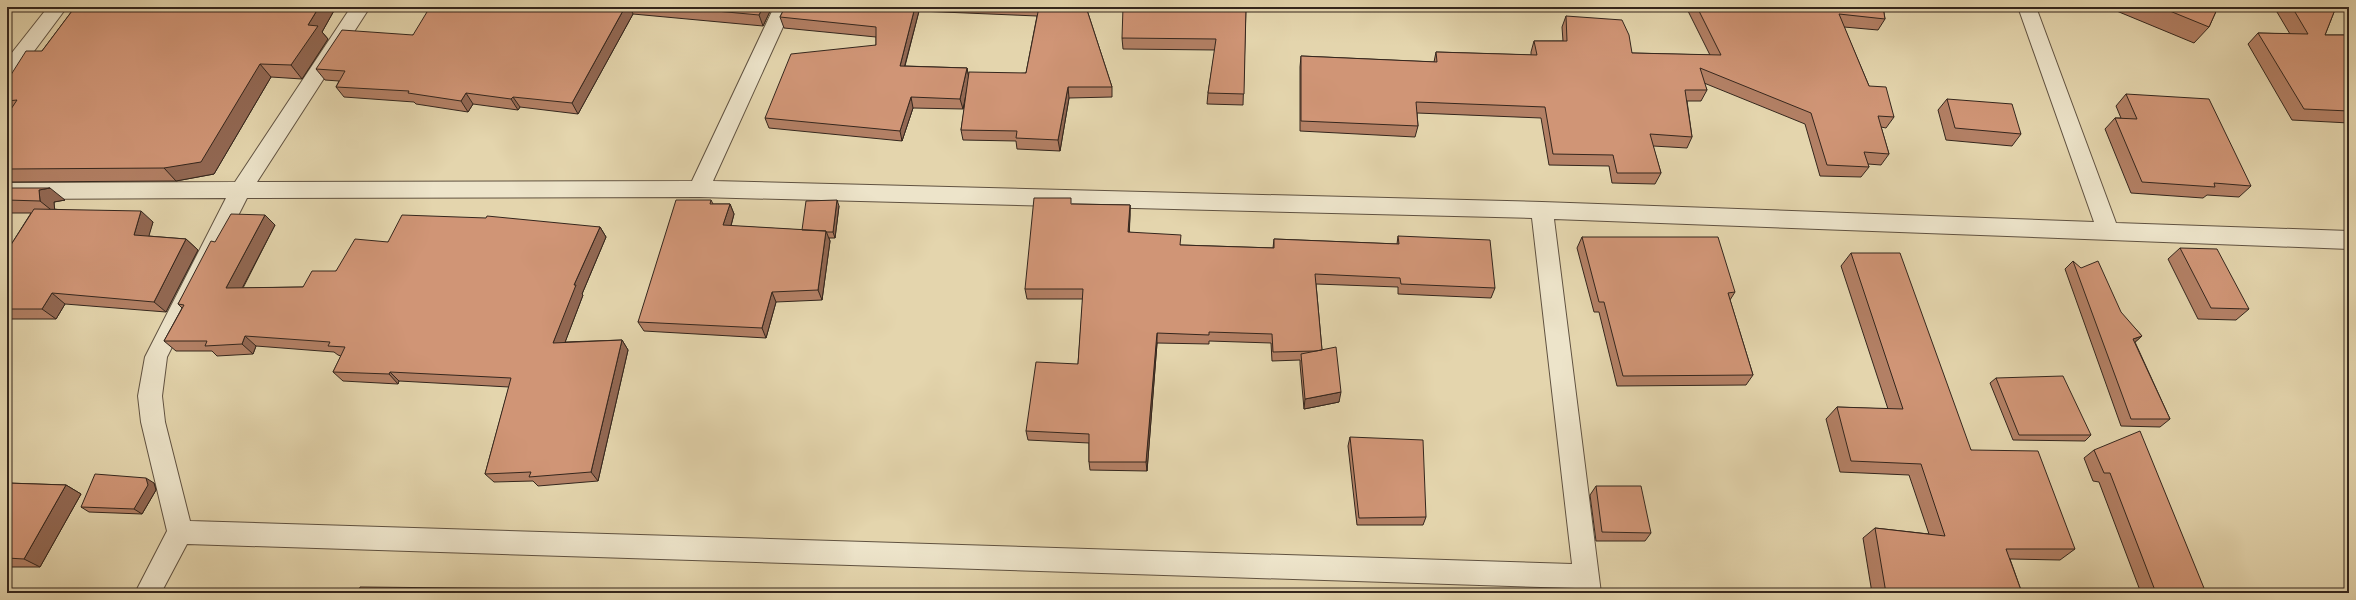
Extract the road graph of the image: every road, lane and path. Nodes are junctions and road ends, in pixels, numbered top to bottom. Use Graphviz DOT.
graph roads {
  1 [pos="58,7"];
  2 [pos="361,7"];
  3 [pos="783,7"];
  4 [pos="2027,7"];
  5 [pos="7,73"];
  6 [pos="699,189"];
  7 [pos="242,190"];
  8 [pos="7,191"];
  9 [pos="1542,210"];
  10 [pos="2108,231"];
  11 [pos="2349,240"];
  12 [pos="180,532"];
  13 [pos="1587,585"];
  14 [pos="148,593"];
  1 -- 5 [label="street"];
  2 -- 7 [label="street"];
  3 -- 6 [label="street"];
  4 -- 10 [label="street"];
  6 -- 7 [label="street"];
  6 -- 9 [label="street"];
  7 -- 8 [label="street"];
  7 -- 12 [label="street"];
  9 -- 10 [label="street"];
  9 -- 13 [label="street"];
  10 -- 11 [label="street"];
  12 -- 13 [label="street"];
  12 -- 14 [label="street"];
}
